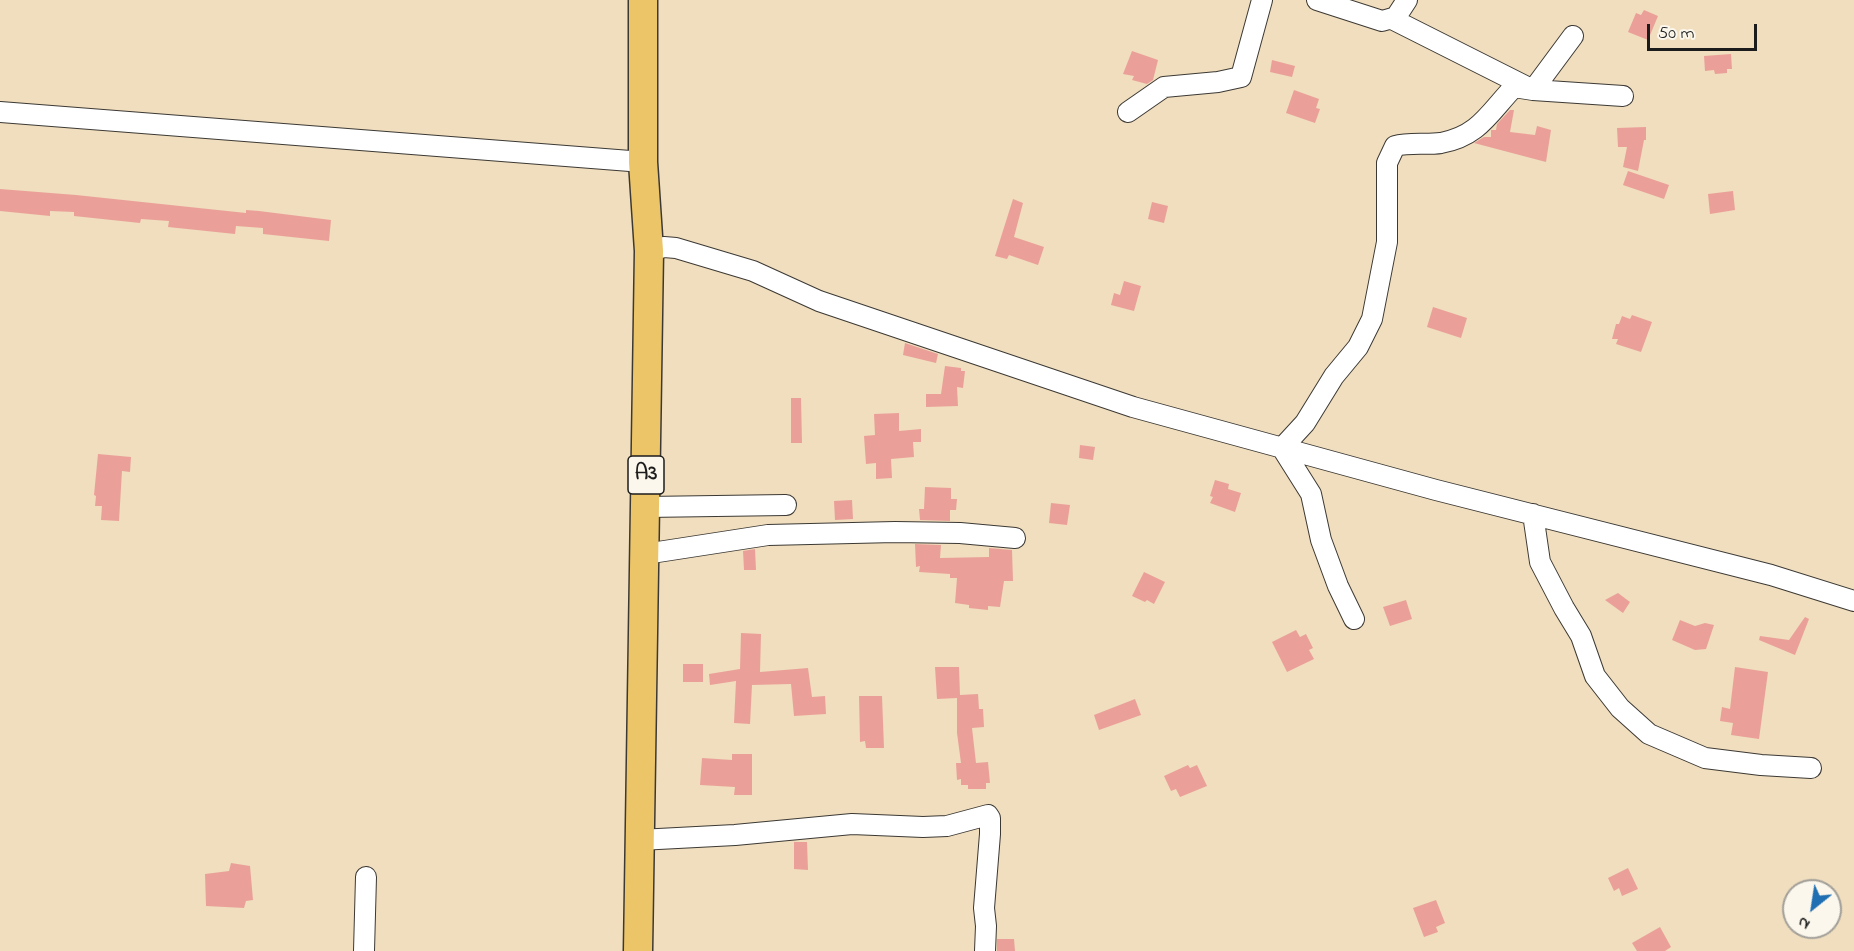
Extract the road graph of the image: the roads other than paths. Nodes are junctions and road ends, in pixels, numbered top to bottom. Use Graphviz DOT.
graph roads {
  1 [pos="643,0"];
  2 [pos="1262,0"];
  3 [pos="1317,0"];
  4 [pos="1407,0"];
  5 [pos="1396,17"];
  6 [pos="1573,36"];
  7 [pos="1533,90"];
  8 [pos="1623,96"];
  9 [pos="0,112"];
  10 [pos="1128,112"];
  11 [pos="643,162"];
  12 [pos="649,251"];
  13 [pos="1282,448"];
  14 [pos="786,505"];
  15 [pos="646,507"];
  16 [pos="1533,514"];
  17 [pos="1015,538"];
  18 [pos="645,554"];
  19 [pos="1854,601"];
  20 [pos="1354,619"];
  21 [pos="1811,768"];
  22 [pos="639,840"];
  23 [pos="366,877"];
  24 [pos="364,951"];
  25 [pos="638,951"];
  26 [pos="985,951"];
  1 -- 11 [label="highway, A3"];
  2 -- 10 [label="street"];
  3 -- 5 [label="street"];
  4 -- 5 [label="street"];
  5 -- 7 [label="street"];
  6 -- 7 [label="street"];
  7 -- 8 [label="street"];
  7 -- 13 [label="street"];
  9 -- 11 [label="street"];
  11 -- 12 [label="highway, A3"];
  12 -- 13 [label="street"];
  12 -- 15 [label="highway, A3"];
  13 -- 16 [label="street"];
  13 -- 20 [label="street"];
  14 -- 15 [label="street"];
  15 -- 18 [label="highway, A3"];
  16 -- 19 [label="street"];
  16 -- 21 [label="street"];
  17 -- 18 [label="street"];
  18 -- 22 [label="highway, A3"];
  22 -- 25 [label="highway, A3"];
  22 -- 26 [label="street"];
  23 -- 24 [label="street"];
}
